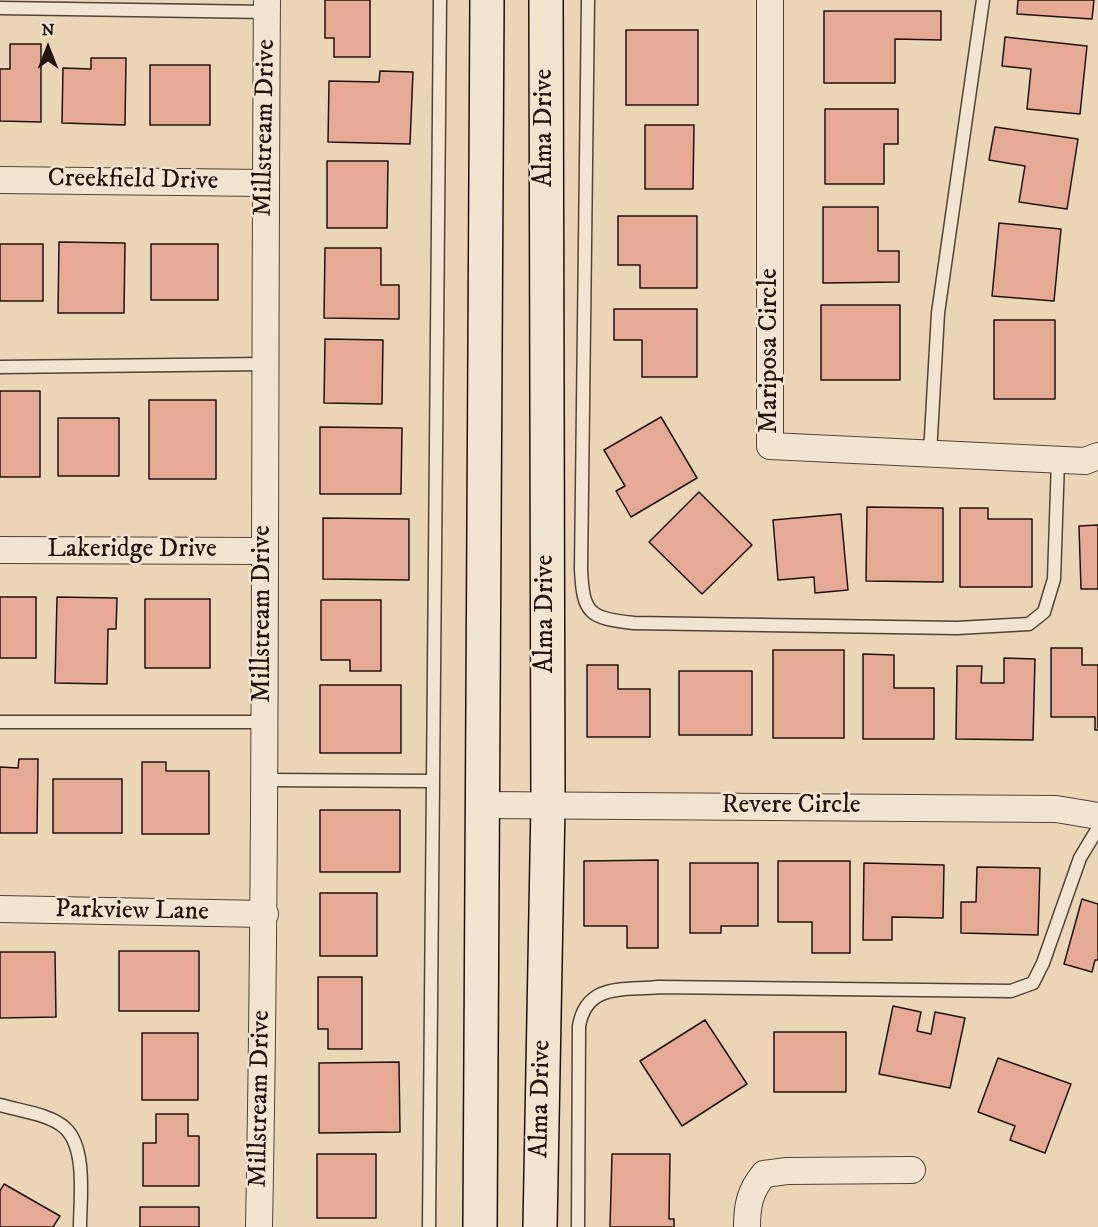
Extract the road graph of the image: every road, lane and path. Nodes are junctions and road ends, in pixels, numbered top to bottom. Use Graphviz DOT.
graph roads {
  1 [pos="440,0"];
  2 [pos="487,0"];
  3 [pos="546,0"];
  4 [pos="588,0"];
  5 [pos="770,0"];
  6 [pos="983,0"];
  7 [pos="267,6"];
  8 [pos="0,8"];
  9 [pos="0,180"];
  10 [pos="265,183"];
  11 [pos="265,364"];
  12 [pos="0,367"];
  13 [pos="930,454"];
  14 [pos="1098,456"];
  15 [pos="1058,460"];
  16 [pos="0,550"];
  17 [pos="264,551"];
  18 [pos="0,722"];
  19 [pos="264,722"];
  20 [pos="265,780"];
  21 [pos="432,781"];
  22 [pos="483,805"];
  23 [pos="548,805"];
  24 [pos="1098,816"];
  25 [pos="1098,828"];
  26 [pos="0,909"];
  27 [pos="265,914"];
  28 [pos="0,1105"];
  29 [pos="912,1170"];
  30 [pos="80,1227"];
  31 [pos="259,1227"];
  32 [pos="429,1227"];
  33 [pos="480,1227"];
  34 [pos="540,1227"];
  35 [pos="578,1227"];
  36 [pos="747,1227"];
  1 -- 21 [label="lane"];
  2 -- 22 [label="main road"];
  3 -- 23 [label="main road, Alma Drive"];
  4 -- 15 [label="lane"];
  5 -- 13 [label="street, Mariposa Circle"];
  6 -- 13 [label="lane"];
  7 -- 8 [label="lane"];
  7 -- 10 [label="street, Millstream Drive"];
  9 -- 10 [label="street, Creekfield Drive"];
  10 -- 11 [label="street, Millstream Drive"];
  11 -- 12 [label="lane"];
  11 -- 17 [label="street, Millstream Drive"];
  13 -- 15 [label="street, Mariposa Circle"];
  14 -- 15 [label="street, Mariposa Circle"];
  16 -- 17 [label="street, Lakeridge Drive"];
  17 -- 19 [label="street, Millstream Drive"];
  18 -- 19 [label="lane"];
  19 -- 20 [label="street, Millstream Drive"];
  20 -- 21 [label="lane"];
  20 -- 27 [label="street, Millstream Drive"];
  21 -- 32 [label="lane"];
  22 -- 23 [label="street, Revere Circle"];
  22 -- 33 [label="main road"];
  23 -- 24 [label="street, Revere Circle"];
  23 -- 34 [label="main road, Alma Drive"];
  25 -- 35 [label="lane"];
  26 -- 27 [label="street, Parkview Lane"];
  27 -- 31 [label="street, Millstream Drive"];
  28 -- 30 [label="lane"];
  29 -- 36 [label="street"];
}
